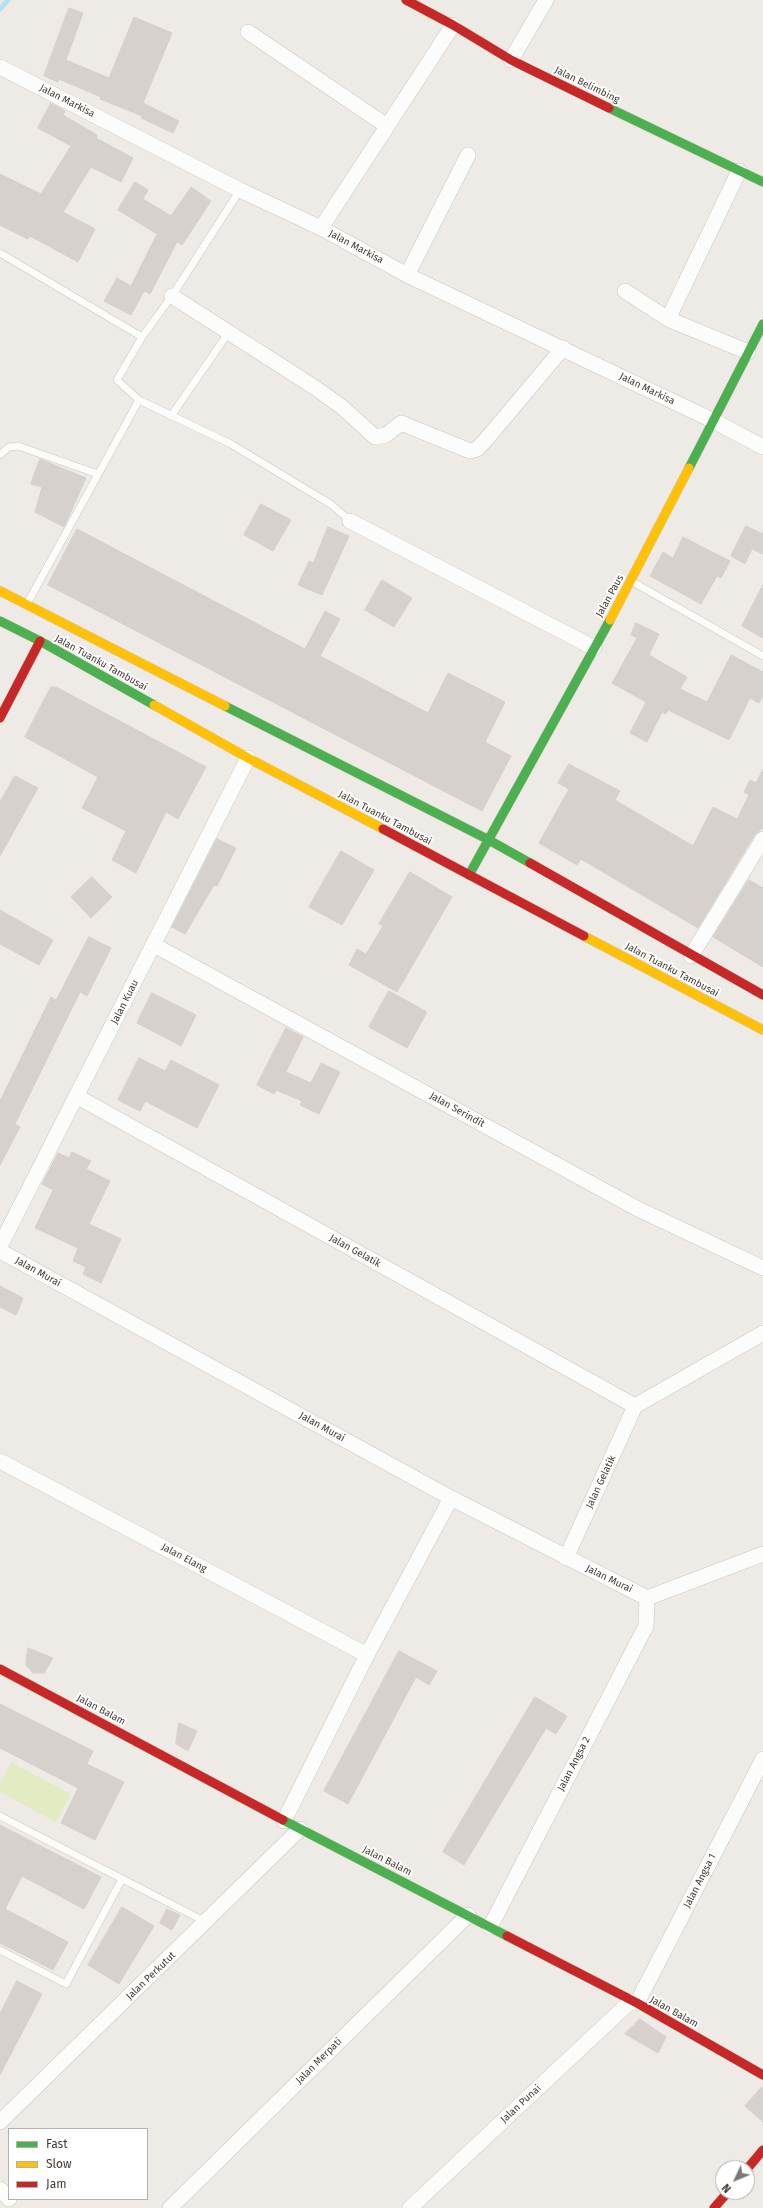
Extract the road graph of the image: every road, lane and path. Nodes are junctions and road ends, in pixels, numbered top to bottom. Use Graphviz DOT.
graph roads {
  1 [pos="406,0"];
  2 [pos="546,0"];
  3 [pos="453,25"];
  4 [pos="248,32"];
  5 [pos="511,60"];
  6 [pos="0,67"];
  7 [pos="387,126"];
  8 [pos="468,155"];
  9 [pos="739,171"];
  10 [pos="763,182"];
  11 [pos="240,190"];
  12 [pos="321,228"];
  13 [pos="0,253"];
  14 [pos="407,275"];
  15 [pos="625,291"];
  16 [pos="172,296"];
  17 [pos="668,319"];
  18 [pos="763,324"];
  19 [pos="229,332"];
  20 [pos="142,337"];
  21 [pos="563,348"];
  22 [pos="748,352"];
  23 [pos="139,400"];
  24 [pos="171,416"];
  25 [pos="714,421"];
  26 [pos="763,447"];
  27 [pos="0,456"];
  28 [pos="98,474"];
  29 [pos="350,521"];
  30 [pos="631,581"];
  31 [pos="0,591"];
  32 [pos="27,604"];
  33 [pos="0,621"];
  34 [pos="40,641"];
  35 [pos="594,648"];
  36 [pos="763,656"];
  37 [pos="0,718"];
  38 [pos="248,758"];
  39 [pos="487,839"];
  40 [pos="763,839"];
  41 [pos="469,875"];
  42 [pos="154,945"];
  43 [pos="691,956"];
  44 [pos="763,995"];
  45 [pos="763,1030"];
  46 [pos="76,1096"];
  47 [pos="0,1246"];
  48 [pos="0,1251"];
  49 [pos="763,1268"];
  50 [pos="763,1333"];
  51 [pos="635,1406"];
  52 [pos="0,1461"];
  53 [pos="452,1498"];
  54 [pos="763,1554"];
  55 [pos="566,1558"];
  56 [pos="647,1598"];
  57 [pos="368,1655"];
  58 [pos="0,1669"];
  59 [pos="763,1759"];
  60 [pos="0,1816"];
  61 [pos="284,1820"];
  62 [pos="300,1829"];
  63 [pos="122,1879"];
  64 [pos="468,1915"];
  65 [pos="207,1922"];
  66 [pos="490,1927"];
  67 [pos="0,1950"];
  68 [pos="634,2002"];
  69 [pos="763,2075"];
  70 [pos="0,2122"];
  71 [pos="763,2150"];
  72 [pos="755,2160"];
  73 [pos="0,2190"];
  74 [pos="8,2198"];
  75 [pos="10,2200"];
  76 [pos="721,2200"];
  77 [pos="18,2208"];
  78 [pos="170,2208"];
  79 [pos="410,2208"];
  80 [pos="714,2208"];
  1 -- 3 [label="main road, Jalan Belimbing"];
  2 -- 5 [label="street"];
  3 -- 5 [label="main road, Jalan Belimbing"];
  3 -- 7 [label="street"];
  4 -- 7 [label="street"];
  5 -- 9 [label="main road, Jalan Belimbing"];
  6 -- 11 [label="street, Jalan Markisa"];
  7 -- 12 [label="street"];
  8 -- 14 [label="street"];
  9 -- 10 [label="main road, Jalan Belimbing"];
  9 -- 17 [label="street"];
  11 -- 12 [label="street, Jalan Markisa"];
  11 -- 16 [label="lane"];
  12 -- 14 [label="street, Jalan Markisa"];
  13 -- 20 [label="lane"];
  14 -- 21 [label="street, Jalan Markisa"];
  15 -- 17 [label="street"];
  16 -- 19 [label="street"];
  16 -- 20 [label="lane"];
  17 -- 22 [label="street"];
  18 -- 22 [label="main road, Jalan Paus"];
  19 -- 21 [label="street"];
  19 -- 24 [label="lane"];
  20 -- 23 [label="lane"];
  21 -- 25 [label="street, Jalan Markisa"];
  22 -- 25 [label="main road, Jalan Paus"];
  23 -- 24 [label="lane"];
  23 -- 28 [label="lane"];
  24 -- 29 [label="lane"];
  25 -- 26 [label="street, Jalan Markisa"];
  25 -- 30 [label="main road, Jalan Paus"];
  27 -- 28 [label="lane"];
  28 -- 32 [label="lane"];
  29 -- 35 [label="street"];
  30 -- 35 [label="main road, Jalan Paus"];
  30 -- 36 [label="lane"];
  31 -- 32 [label="main road, Jalan Tuanku Tambusai"];
  32 -- 39 [label="main road, Jalan Tuanku Tambusai"];
  33 -- 34 [label="main road, Jalan Tuanku Tambusai"];
  34 -- 37 [label="main road"];
  34 -- 38 [label="main road, Jalan Tuanku Tambusai"];
  35 -- 39 [label="main road, Jalan Paus"];
  38 -- 41 [label="main road, Jalan Tuanku Tambusai"];
  38 -- 42 [label="street, Jalan Kuau"];
  39 -- 41 [label="main road, Jalan Paus"];
  39 -- 43 [label="main road, Jalan Tuanku Tambusai"];
  40 -- 43 [label="street"];
  41 -- 45 [label="main road, Jalan Tuanku Tambusai"];
  42 -- 46 [label="street, Jalan Kuau"];
  42 -- 49 [label="street, Jalan Serindit"];
  43 -- 44 [label="main road, Jalan Tuanku Tambusai"];
  46 -- 47 [label="street, Jalan Kuau"];
  46 -- 51 [label="street, Jalan Gelatik"];
  48 -- 53 [label="street, Jalan Murai"];
  50 -- 51 [label="street"];
  51 -- 55 [label="street, Jalan Gelatik"];
  52 -- 57 [label="street, Jalan Elang"];
  53 -- 55 [label="street, Jalan Murai"];
  53 -- 57 [label="street"];
  54 -- 56 [label="street"];
  55 -- 56 [label="street, Jalan Murai"];
  56 -- 66 [label="street, Jalan Angsa 2"];
  57 -- 61 [label="street"];
  58 -- 61 [label="main road, Jalan Balam"];
  59 -- 68 [label="street, Jalan Angsa 1"];
  60 -- 63 [label="lane"];
  61 -- 62 [label="main road, Jalan Balam"];
  62 -- 64 [label="main road, Jalan Balam"];
  62 -- 65 [label="street, Jalan Perkutut"];
  63 -- 65 [label="lane"];
  63 -- 67 [label="lane"];
  64 -- 66 [label="main road, Jalan Balam"];
  64 -- 78 [label="street, Jalan Merpati"];
  65 -- 70 [label="street, Jalan Perkutut"];
  66 -- 68 [label="main road, Jalan Balam"];
  68 -- 69 [label="main road, Jalan Balam"];
  68 -- 79 [label="street, Jalan Punai"];
  71 -- 72 [label="main road"];
  73 -- 74 [label="street"];
  75 -- 77 [label="street"];
  76 -- 80 [label="main road"];
}
